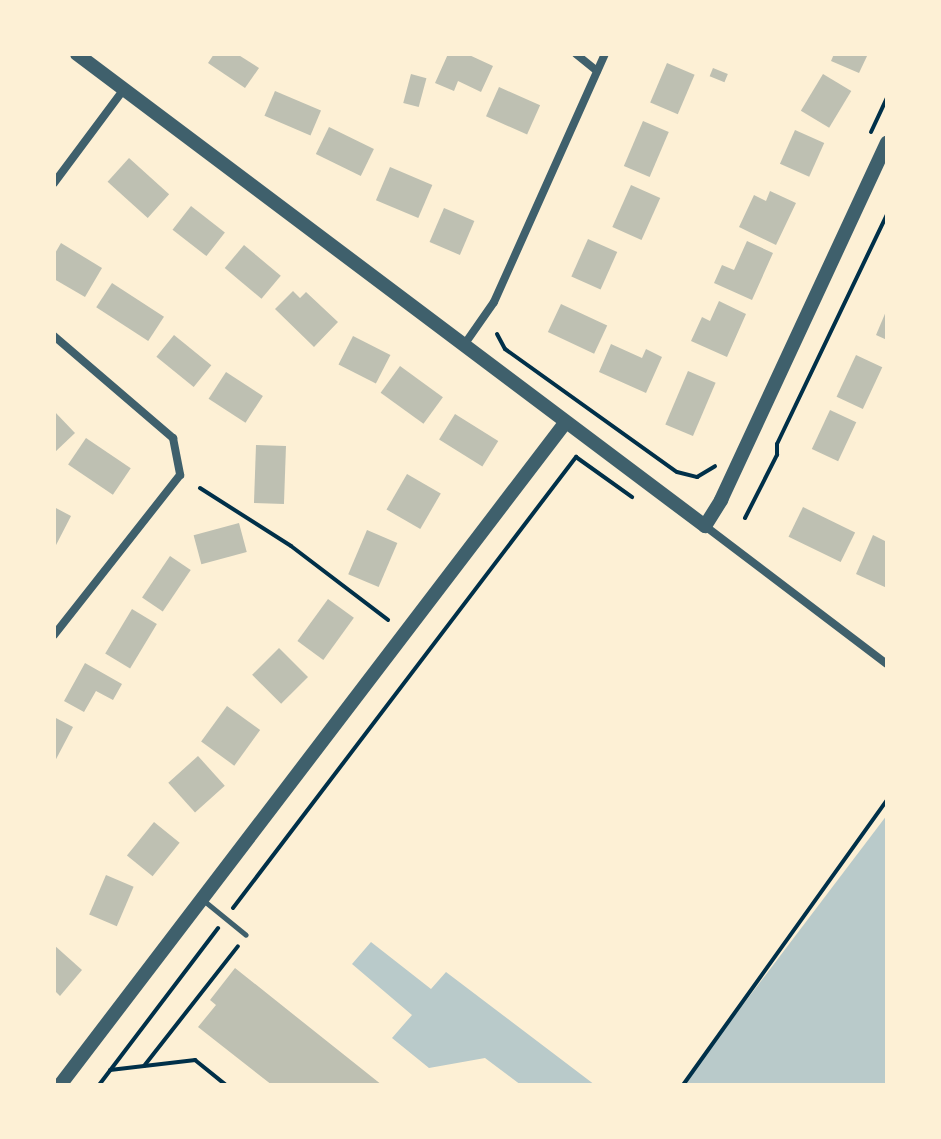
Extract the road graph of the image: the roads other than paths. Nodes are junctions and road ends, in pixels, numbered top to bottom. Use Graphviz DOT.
graph roads {
  1 [pos="77,54"];
  2 [pos="576,54"];
  3 [pos="605,54"];
  4 [pos="597,71"];
  5 [pos="124,89"];
  6 [pos="887,143"];
  7 [pos="54,183"];
  8 [pos="54,336"];
  9 [pos="464,345"];
  10 [pos="565,423"];
  11 [pos="705,526"];
  12 [pos="54,635"];
  13 [pos="887,664"];
  14 [pos="202,900"];
  15 [pos="246,935"];
  16 [pos="60,1085"];
  1 -- 5 [label="street"];
  2 -- 4 [label="street"];
  3 -- 4 [label="street"];
  4 -- 9 [label="street"];
  5 -- 7 [label="street"];
  5 -- 9 [label="street"];
  6 -- 11 [label="street"];
  8 -- 12 [label="street"];
  9 -- 10 [label="street"];
  10 -- 11 [label="street"];
  10 -- 14 [label="street"];
  11 -- 13 [label="street"];
  14 -- 15 [label="lane"];
  14 -- 16 [label="street"];
}
